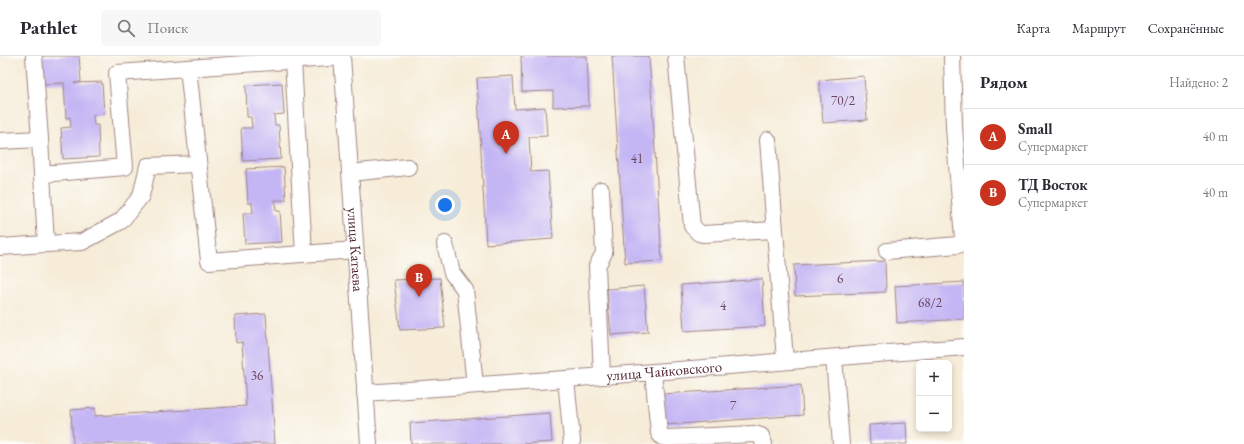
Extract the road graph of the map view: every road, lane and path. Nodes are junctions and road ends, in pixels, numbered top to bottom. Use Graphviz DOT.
graph roads {
  1 [pos="34,56"];
  2 [pos="342,56"];
  3 [pos="676,56"];
  4 [pos="952,56"];
  5 [pos="293,61"];
  6 [pos="188,68"];
  7 [pos="959,127"];
  8 [pos="40,139"];
  9 [pos="768,140"];
  10 [pos="0,141"];
  11 [pos="197,164"];
  12 [pos="148,166"];
  13 [pos="124,167"];
  14 [pos="408,167"];
  15 [pos="350,173"];
  16 [pos="42,174"];
  17 [pos="601,190"];
  18 [pos="774,230"];
  19 [pos="46,244"];
  20 [pos="445,244"];
  21 [pos="0,247"];
  22 [pos="355,250"];
  23 [pos="887,251"];
  24 [pos="304,254"];
  25 [pos="964,347"];
  26 [pos="834,358"];
  27 [pos="785,360"];
  28 [pos="653,372"];
  29 [pos="602,376"];
  30 [pos="566,379"];
  31 [pos="475,385"];
  32 [pos="365,393"];
  33 [pos="368,444"];
  34 [pos="571,444"];
  35 [pos="764,444"];
  36 [pos="841,444"];
  1 -- 8 [label="street"];
  2 -- 5 [label="street"];
  2 -- 15 [label="street, улица Катаева"];
  3 -- 18 [label="street"];
  4 -- 7 [label="street"];
  5 -- 6 [label="street"];
  5 -- 24 [label="street"];
  6 -- 11 [label="street"];
  6 -- 13 [label="street"];
  7 -- 23 [label="street"];
  8 -- 10 [label="street"];
  8 -- 16 [label="street"];
  9 -- 18 [label="street"];
  11 -- 12 [label="street"];
  11 -- 24 [label="street"];
  12 -- 13 [label="street"];
  12 -- 19 [label="street"];
  13 -- 16 [label="street"];
  14 -- 15 [label="street"];
  15 -- 22 [label="street, улица Катаева"];
  16 -- 19 [label="street"];
  17 -- 29 [label="street"];
  18 -- 27 [label="street"];
  19 -- 21 [label="street"];
  20 -- 31 [label="street"];
  22 -- 24 [label="street"];
  22 -- 32 [label="street, улица Катаева"];
  25 -- 26 [label="street, улица Чайковского"];
  26 -- 27 [label="street, улица Чайковского"];
  26 -- 36 [label="street"];
  27 -- 28 [label="street, улица Чайковского"];
  28 -- 29 [label="street, улица Чайковского"];
  28 -- 35 [label="street"];
  29 -- 30 [label="street, улица Чайковского"];
  30 -- 31 [label="street, улица Чайковского"];
  30 -- 34 [label="street"];
  31 -- 32 [label="street, улица Чайковского"];
  32 -- 33 [label="street, улица Катаева"];
}
